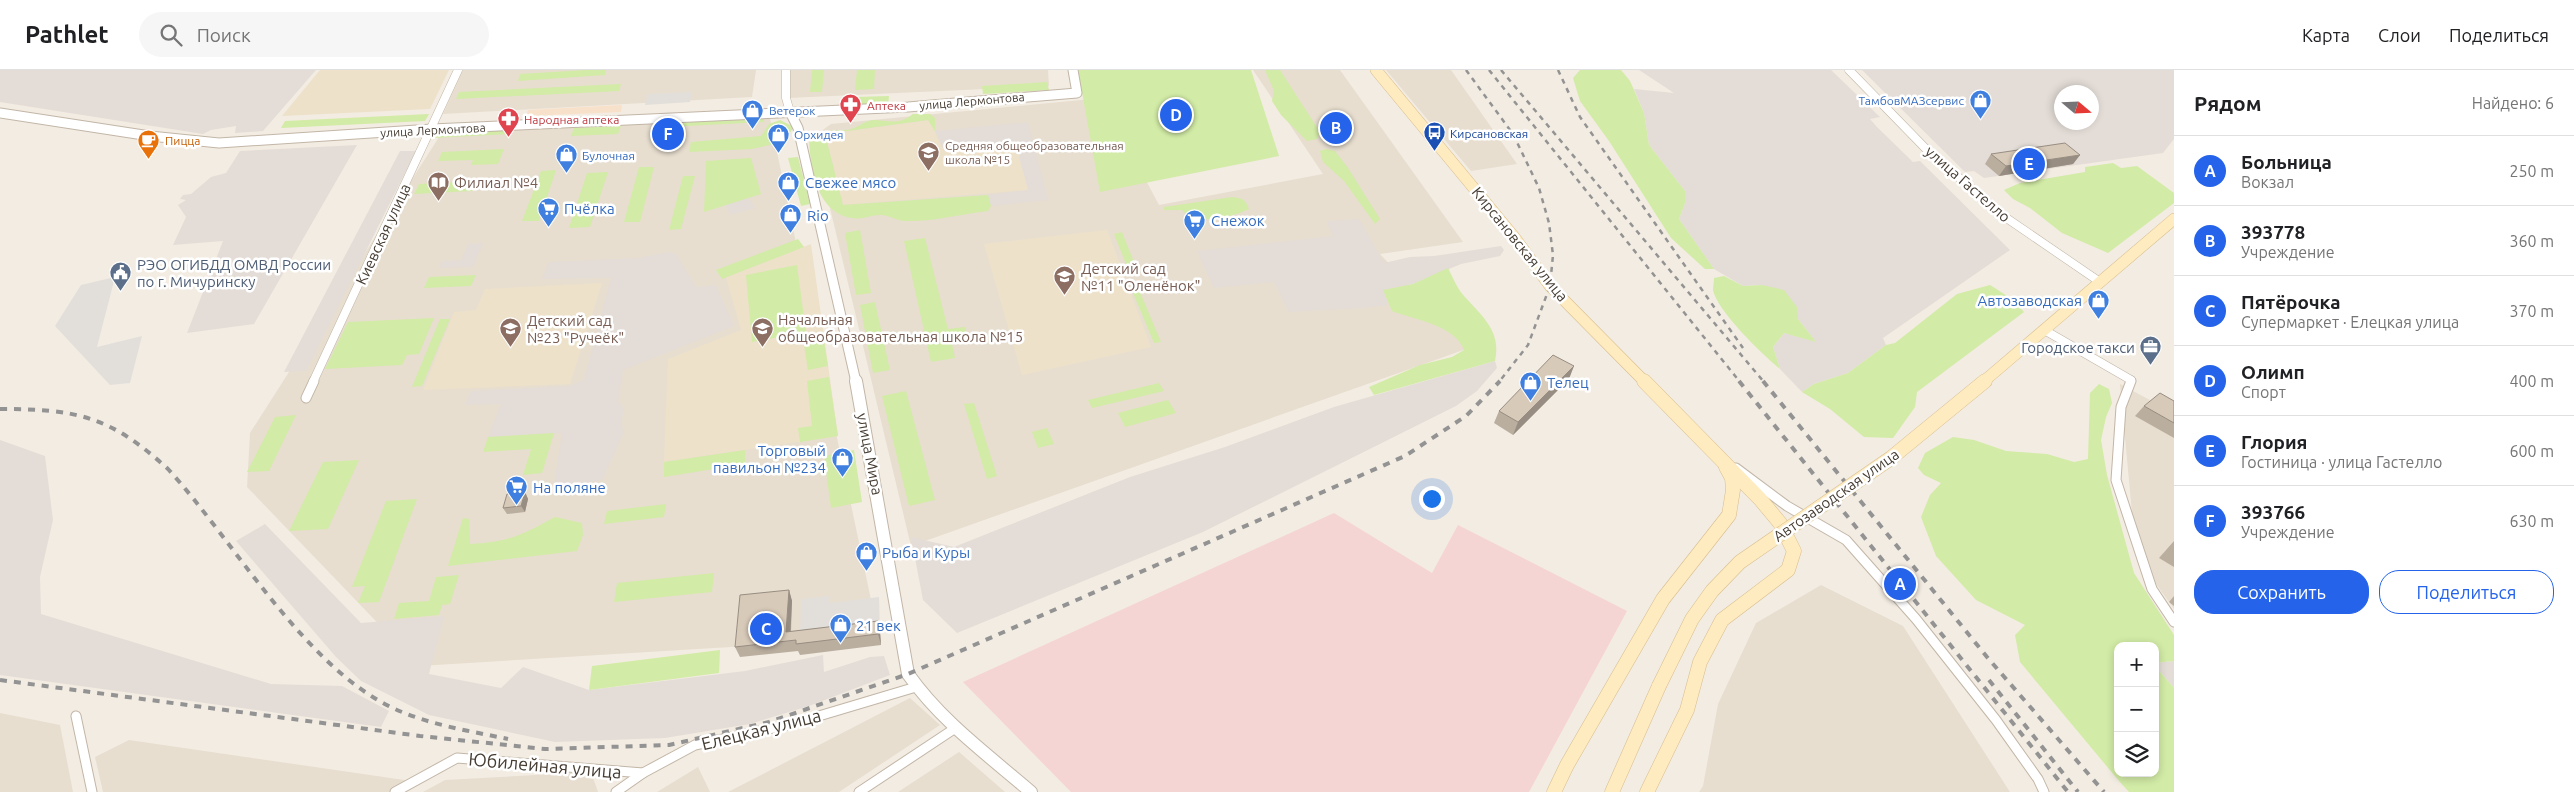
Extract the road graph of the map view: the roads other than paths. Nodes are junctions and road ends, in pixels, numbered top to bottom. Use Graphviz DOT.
graph roads {
  1 [pos="458,70"];
  2 [pos="786,70"];
  3 [pos="1073,70"];
  4 [pos="1376,70"];
  5 [pos="1849,70"];
  6 [pos="790,112"];
  7 [pos="0,113"];
  8 [pos="432,129"];
  9 [pos="2174,219"];
  10 [pos="2100,282"];
  11 [pos="2046,332"];
  12 [pos="306,398"];
  13 [pos="1716,452"];
  14 [pos="2174,622"];
  15 [pos="916,687"];
  16 [pos="76,716"];
  17 [pos="957,727"];
  18 [pos="643,773"];
  19 [pos="92,792"];
  20 [pos="395,792"];
  21 [pos="616,792"];
  22 [pos="859,792"];
  23 [pos="1031,792"];
  24 [pos="1554,792"];
  25 [pos="1612,792"];
  26 [pos="1647,792"];
  27 [pos="2044,792"];
  1 -- 8 [label="street, Киевская улица"];
  2 -- 6 [label="street, улица Мира"];
  3 -- 6 [label="street, улица Лермонтова"];
  4 -- 13 [label="main road, Кирсановская улица"];
  5 -- 10 [label="street, улица Гастелло"];
  6 -- 8 [label="street, улица Лермонтова"];
  6 -- 15 [label="street, улица Мира"];
  7 -- 8 [label="street, улица Лермонтова"];
  8 -- 12 [label="street, Киевская улица"];
  9 -- 10 [label="main road, Автозаводская улица"];
  10 -- 11 [label="main road, Автозаводская улица"];
  11 -- 14 [label="street"];
  11 -- 25 [label="main road, Автозаводская улица, bridge"];
  13 -- 24 [label="main road"];
  13 -- 26 [label="main road"];
  13 -- 27 [label="street"];
  15 -- 17 [label="street, улица Мира"];
  15 -- 18 [label="street, Елецкая улица"];
  16 -- 19 [label="street"];
  17 -- 22 [label="street"];
  17 -- 23 [label="street, улица Мира"];
  18 -- 20 [label="street, Юбилейная улица"];
  18 -- 21 [label="street, Елецкая улица"];
}
